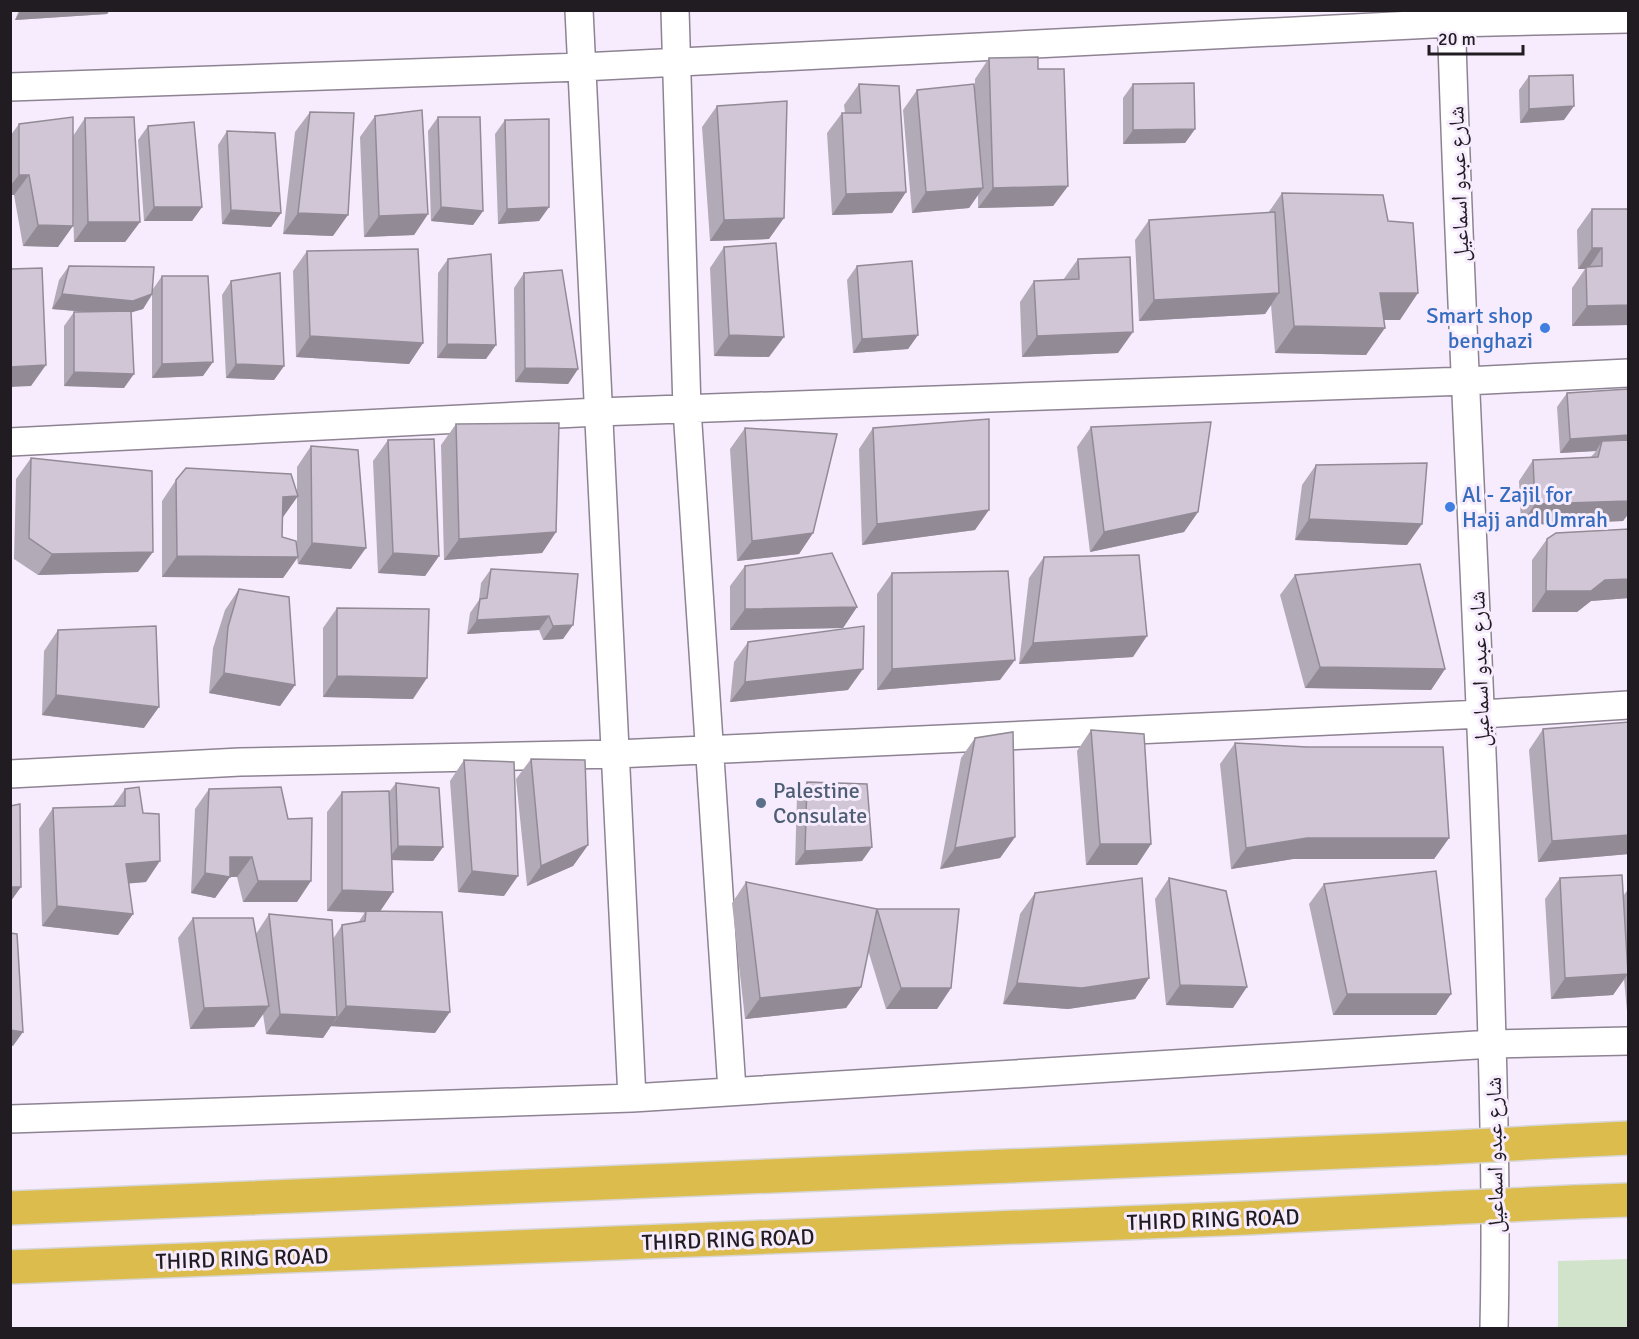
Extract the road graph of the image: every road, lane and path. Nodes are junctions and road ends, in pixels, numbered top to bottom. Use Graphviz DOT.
graph roads {
  1 [pos="579,10"];
  2 [pos="675,10"];
  3 [pos="1452,17"];
  4 [pos="1629,19"];
  5 [pos="677,62"];
  6 [pos="582,67"];
  7 [pos="10,87"];
  8 [pos="1629,373"];
  9 [pos="1466,381"];
  10 [pos="687,409"];
  11 [pos="598,412"];
  12 [pos="10,442"];
  13 [pos="1629,705"];
  14 [pos="1482,714"];
  15 [pos="709,748"];
  16 [pos="616,754"];
  17 [pos="10,774"];
  18 [pos="1629,1041"];
  19 [pos="1492,1044"];
  20 [pos="732,1090"];
  21 [pos="632,1098"];
  22 [pos="10,1119"];
  23 [pos="1629,1138"];
  24 [pos="1629,1200"];
  25 [pos="10,1208"];
  26 [pos="10,1267"];
  27 [pos="1494,1329"];
  1 -- 6 [label="street"];
  2 -- 5 [label="street"];
  3 -- 4 [label="street"];
  3 -- 5 [label="street"];
  3 -- 9 [label="street, شارع عبدو اسماعيل"];
  5 -- 6 [label="street"];
  5 -- 10 [label="street"];
  6 -- 7 [label="street"];
  6 -- 11 [label="street"];
  8 -- 9 [label="street"];
  9 -- 10 [label="street"];
  9 -- 14 [label="street, شارع عبدو اسماعيل"];
  10 -- 11 [label="street"];
  10 -- 15 [label="street"];
  11 -- 12 [label="street"];
  11 -- 16 [label="street"];
  13 -- 14 [label="street"];
  14 -- 15 [label="street"];
  14 -- 19 [label="street, شارع عبدو اسماعيل"];
  15 -- 16 [label="street"];
  15 -- 20 [label="street"];
  16 -- 17 [label="street"];
  16 -- 21 [label="street"];
  18 -- 19 [label="street"];
  19 -- 20 [label="street"];
  19 -- 27 [label="street, شارع عبدو اسماعيل"];
  20 -- 21 [label="street"];
  21 -- 22 [label="street"];
  23 -- 25 [label="highway, bridge"];
  24 -- 26 [label="highway, THIRD RING ROAD, bridge"];
}
